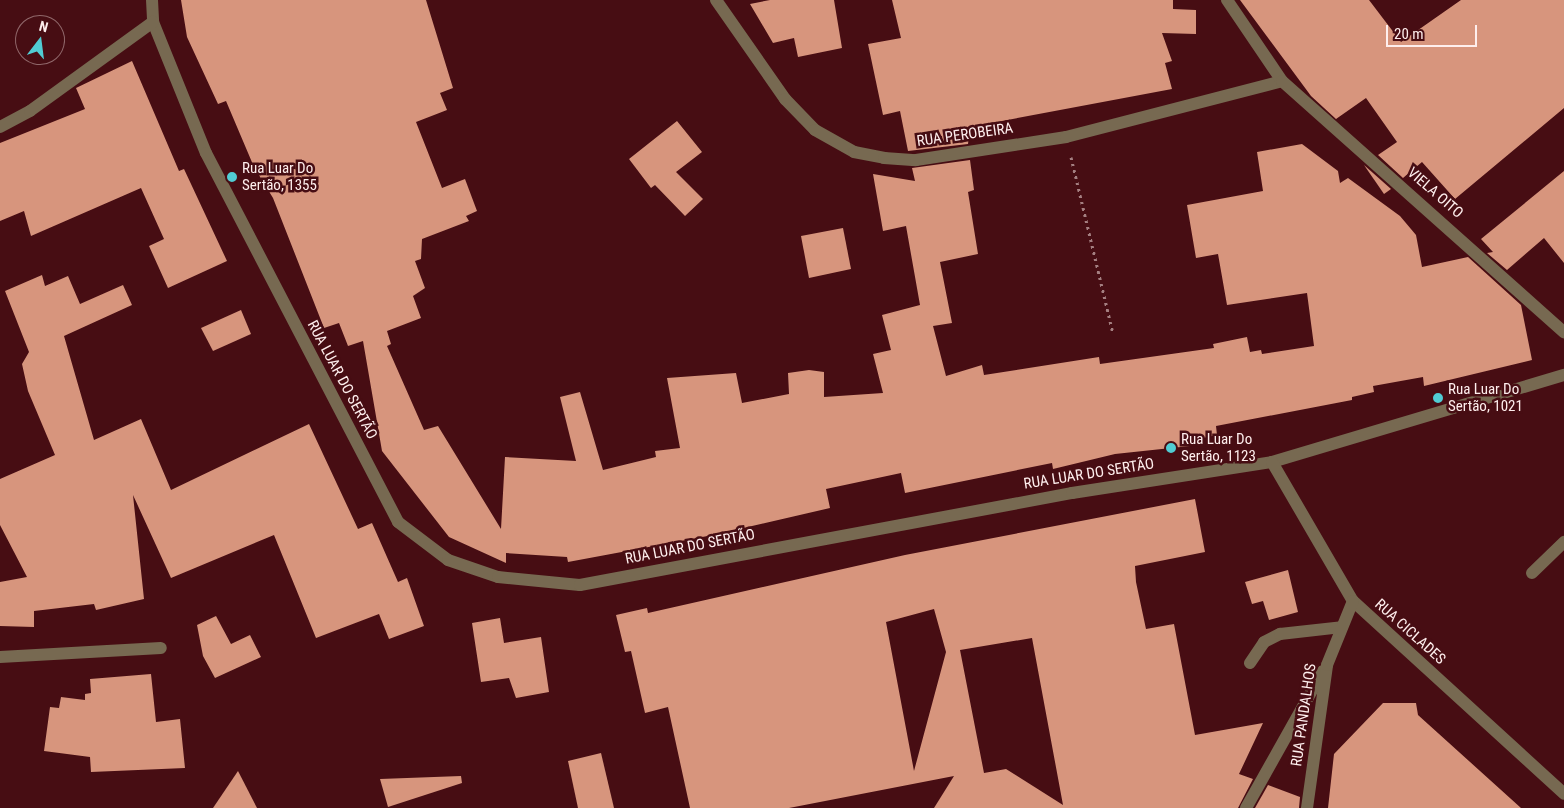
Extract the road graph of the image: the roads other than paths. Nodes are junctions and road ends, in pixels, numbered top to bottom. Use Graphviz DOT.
graph roads {
  1 [pos="152,0"];
  2 [pos="716,0"];
  3 [pos="1226,0"];
  4 [pos="153,22"];
  5 [pos="1282,81"];
  6 [pos="0,127"];
  7 [pos="1564,332"];
  8 [pos="1564,375"];
  9 [pos="1272,462"];
  10 [pos="1564,542"];
  11 [pos="1532,573"];
  12 [pos="1353,601"];
  13 [pos="1342,626"];
  14 [pos="161,648"];
  15 [pos="0,657"];
  16 [pos="1250,662"];
  17 [pos="1327,665"];
  18 [pos="1564,794"];
  19 [pos="1246,808"];
  20 [pos="1307,808"];
  1 -- 4 [label="street, RUA LUAR DO SERTÃO"];
  2 -- 5 [label="street, RUA PEROBEIRA"];
  3 -- 5 [label="street, VIELA OITO"];
  4 -- 6 [label="street"];
  4 -- 9 [label="street, RUA LUAR DO SERTÃO"];
  5 -- 7 [label="street, VIELA OITO"];
  8 -- 9 [label="street, RUA LUAR DO SERTÃO"];
  9 -- 12 [label="street, RUA CICLADES"];
  10 -- 11 [label="street"];
  12 -- 13 [label="street, RUA PANDALHOS"];
  12 -- 18 [label="street, RUA CICLADES"];
  13 -- 16 [label="street"];
  13 -- 17 [label="street, RUA PANDALHOS"];
  14 -- 15 [label="street"];
  17 -- 19 [label="street"];
  17 -- 20 [label="street, RUA PANDALHOS"];
}
